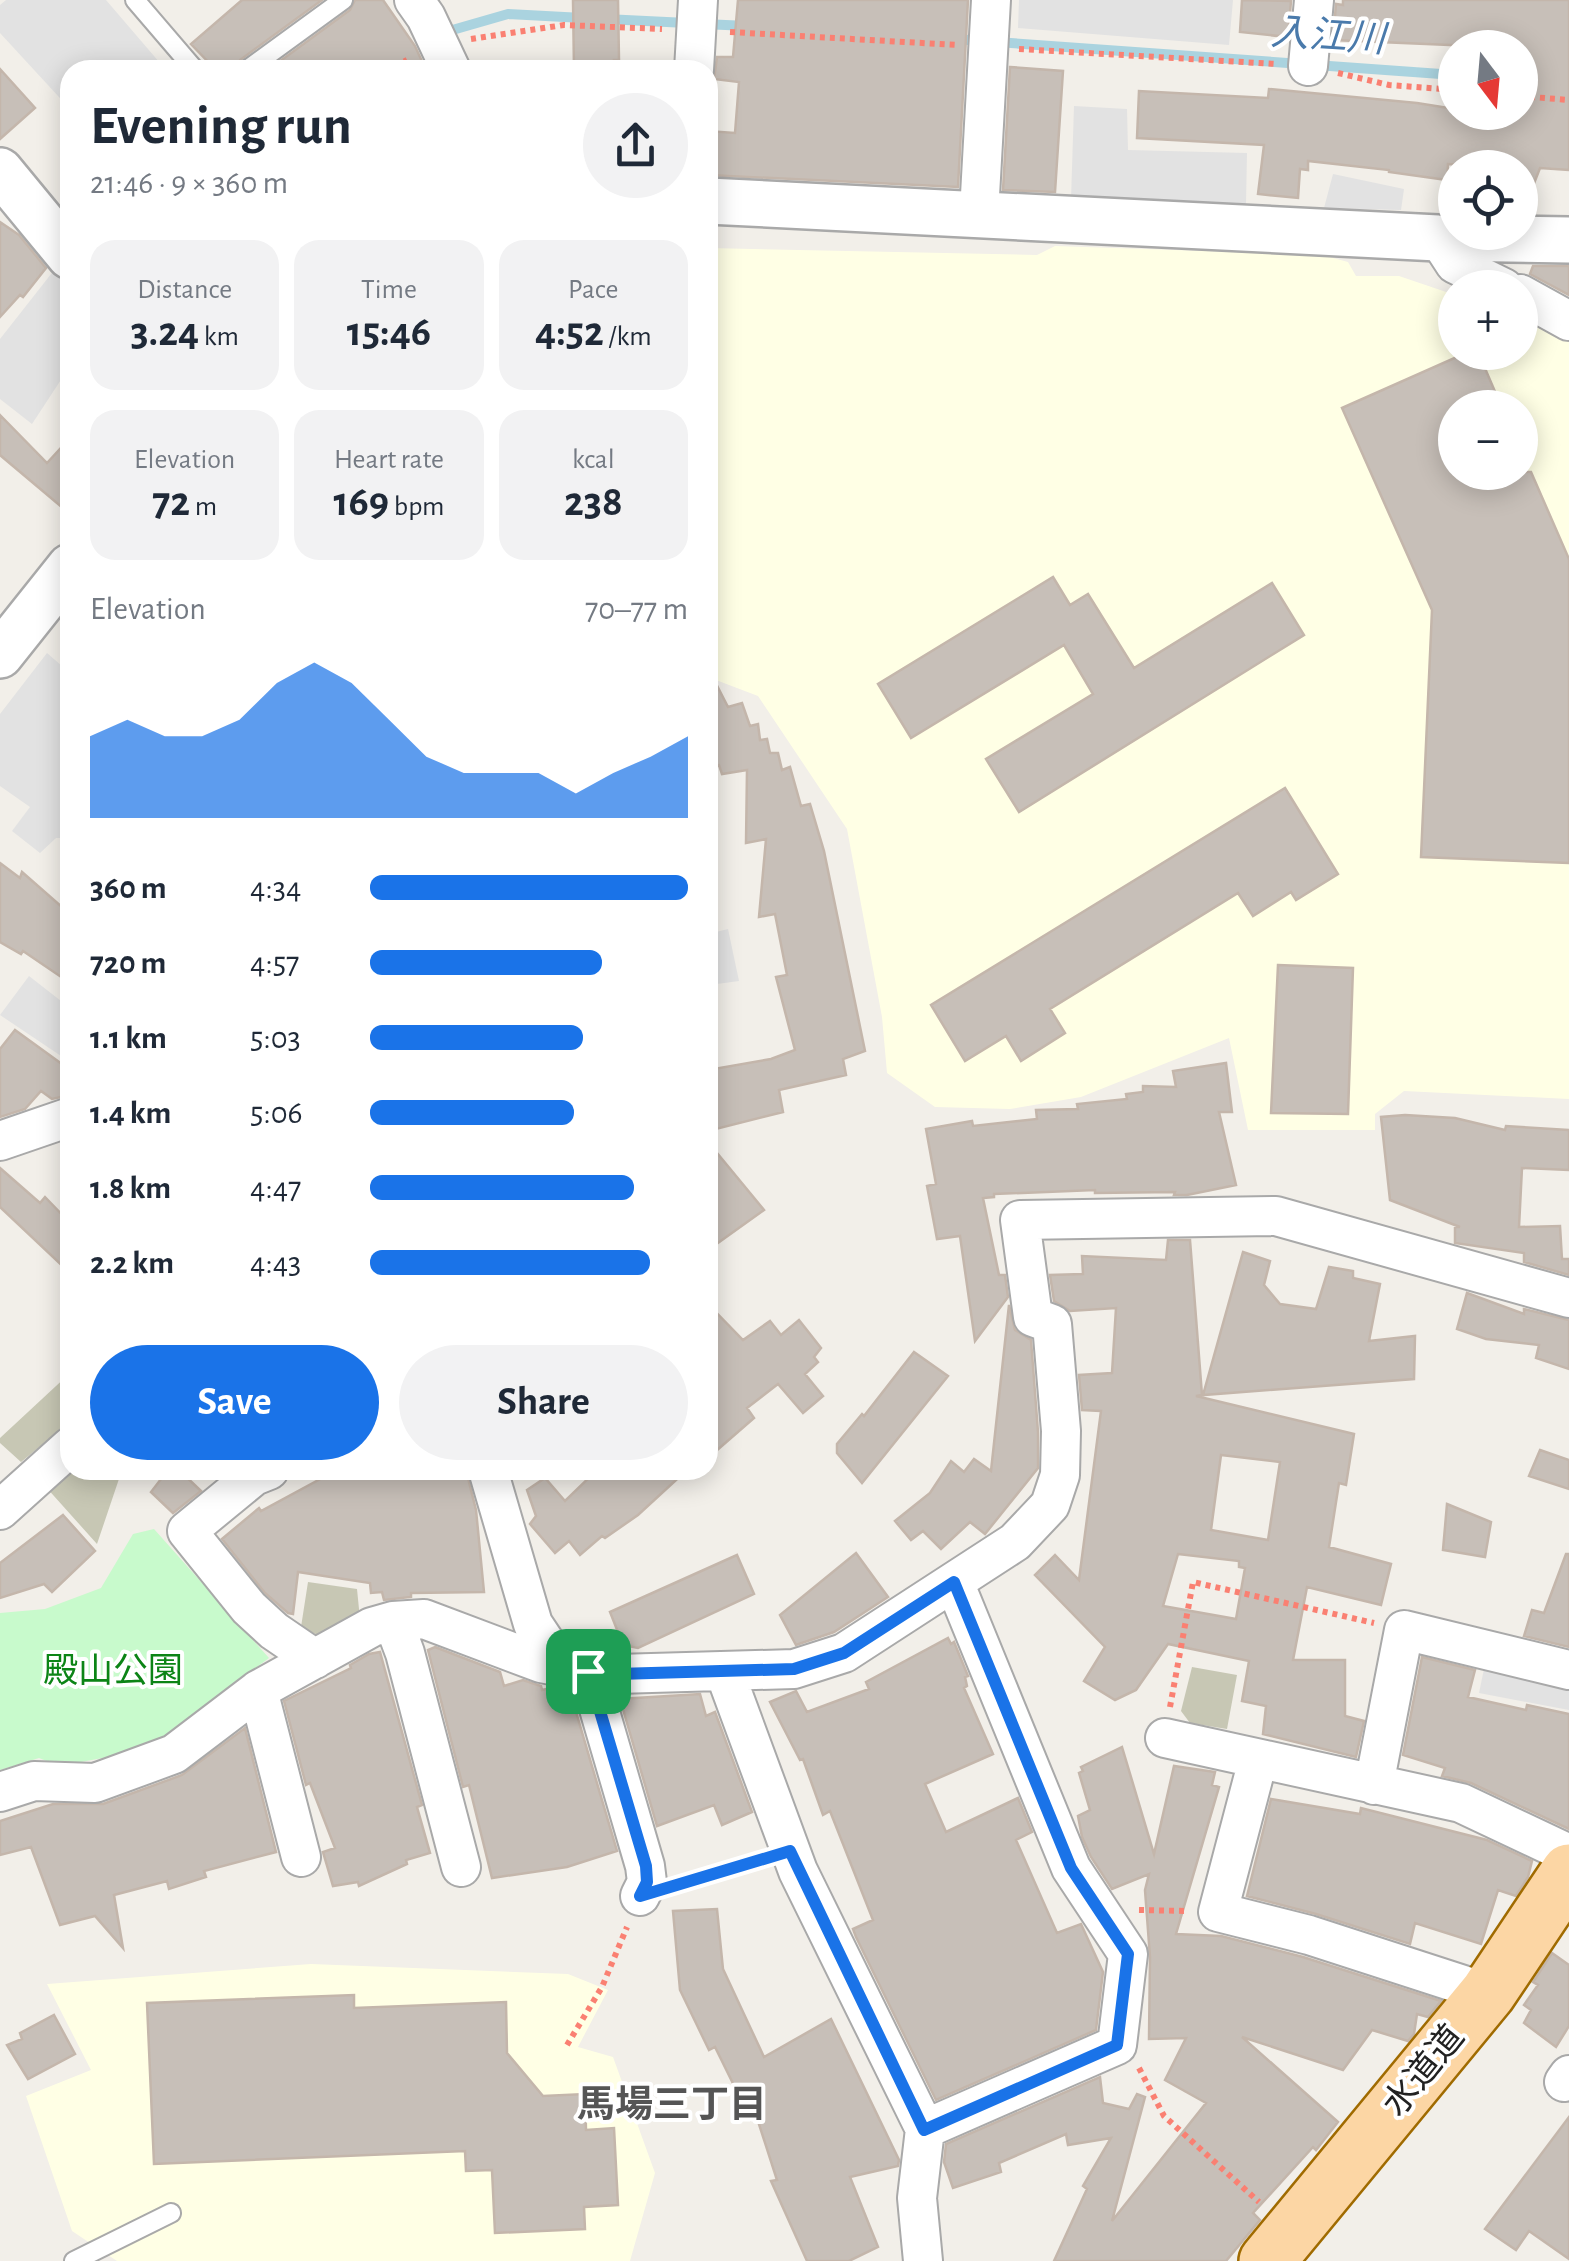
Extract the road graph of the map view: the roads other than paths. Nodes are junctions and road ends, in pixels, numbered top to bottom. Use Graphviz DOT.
graph roads {
  1 [pos="135,0"];
  2 [pos="343,0"];
  3 [pos="414,0"];
  4 [pos="991,0"];
  5 [pos="1314,0"];
  6 [pos="697,15"];
  7 [pos="445,57"];
  8 [pos="186,60"];
  9 [pos="261,60"];
  10 [pos="695,60"];
  11 [pos="1308,66"];
  12 [pos="2,177"];
  13 [pos="718,201"];
  14 [pos="979,214"];
  15 [pos="1438,238"];
  16 [pos="1538,240"];
  17 [pos="1569,240"];
  18 [pos="60,244"];
  19 [pos="1445,250"];
  20 [pos="1466,270"];
  21 [pos="1538,304"];
  22 [pos="1569,321"];
  23 [pos="60,580"];
  24 [pos="0,655"];
  25 [pos="60,1120"];
  26 [pos="0,1141"];
  27 [pos="1569,1298"];
  28 [pos="60,1456"];
  29 [pos="249,1480"];
  30 [pos="491,1480"];
  31 [pos="0,1510"];
  32 [pos="954,1582"];
  33 [pos="393,1621"];
  34 [pos="315,1658"];
  35 [pos="581,1670"];
  36 [pos="1569,1670"];
  37 [pos="724,1672"];
  38 [pos="258,1690"];
  39 [pos="1165,1738"];
  40 [pos="1258,1760"];
  41 [pos="1374,1785"];
  42 [pos="0,1792"];
  43 [pos="1569,1854"];
  44 [pos="301,1858"];
  45 [pos="461,1867"];
  46 [pos="1569,1872"];
  47 [pos="640,1896"];
  48 [pos="1488,1993"];
  49 [pos="924,2130"];
  50 [pos="172,2213"];
  51 [pos="1280,2246"];
  52 [pos="74,2261"];
  53 [pos="923,2261"];
  1 -- 8 [label="lane"];
  2 -- 9 [label="lane"];
  3 -- 7 [label="street"];
  4 -- 14 [label="street"];
  5 -- 11 [label="street"];
  6 -- 10 [label="street"];
  12 -- 18 [label="street"];
  13 -- 14 [label="street"];
  14 -- 15 [label="street"];
  16 -- 17 [label="street"];
  19 -- 20 [label="street"];
  21 -- 22 [label="street"];
  23 -- 24 [label="street"];
  25 -- 26 [label="street"];
  27 -- 32 [label="street"];
  28 -- 31 [label="street"];
  29 -- 34 [label="street"];
  30 -- 35 [label="street"];
  32 -- 37 [label="street"];
  32 -- 49 [label="street"];
  33 -- 34 [label="street"];
  33 -- 35 [label="street"];
  33 -- 45 [label="street"];
  34 -- 38 [label="street"];
  35 -- 37 [label="street"];
  35 -- 47 [label="street"];
  36 -- 41 [label="street"];
  37 -- 49 [label="street"];
  38 -- 42 [label="street"];
  38 -- 44 [label="street"];
  39 -- 40 [label="street"];
  40 -- 41 [label="street"];
  40 -- 48 [label="street"];
  41 -- 43 [label="street"];
  46 -- 48 [label="main road, 水道道"];
  48 -- 51 [label="main road, 水道道"];
  49 -- 53 [label="street"];
  50 -- 52 [label="lane"];
}
